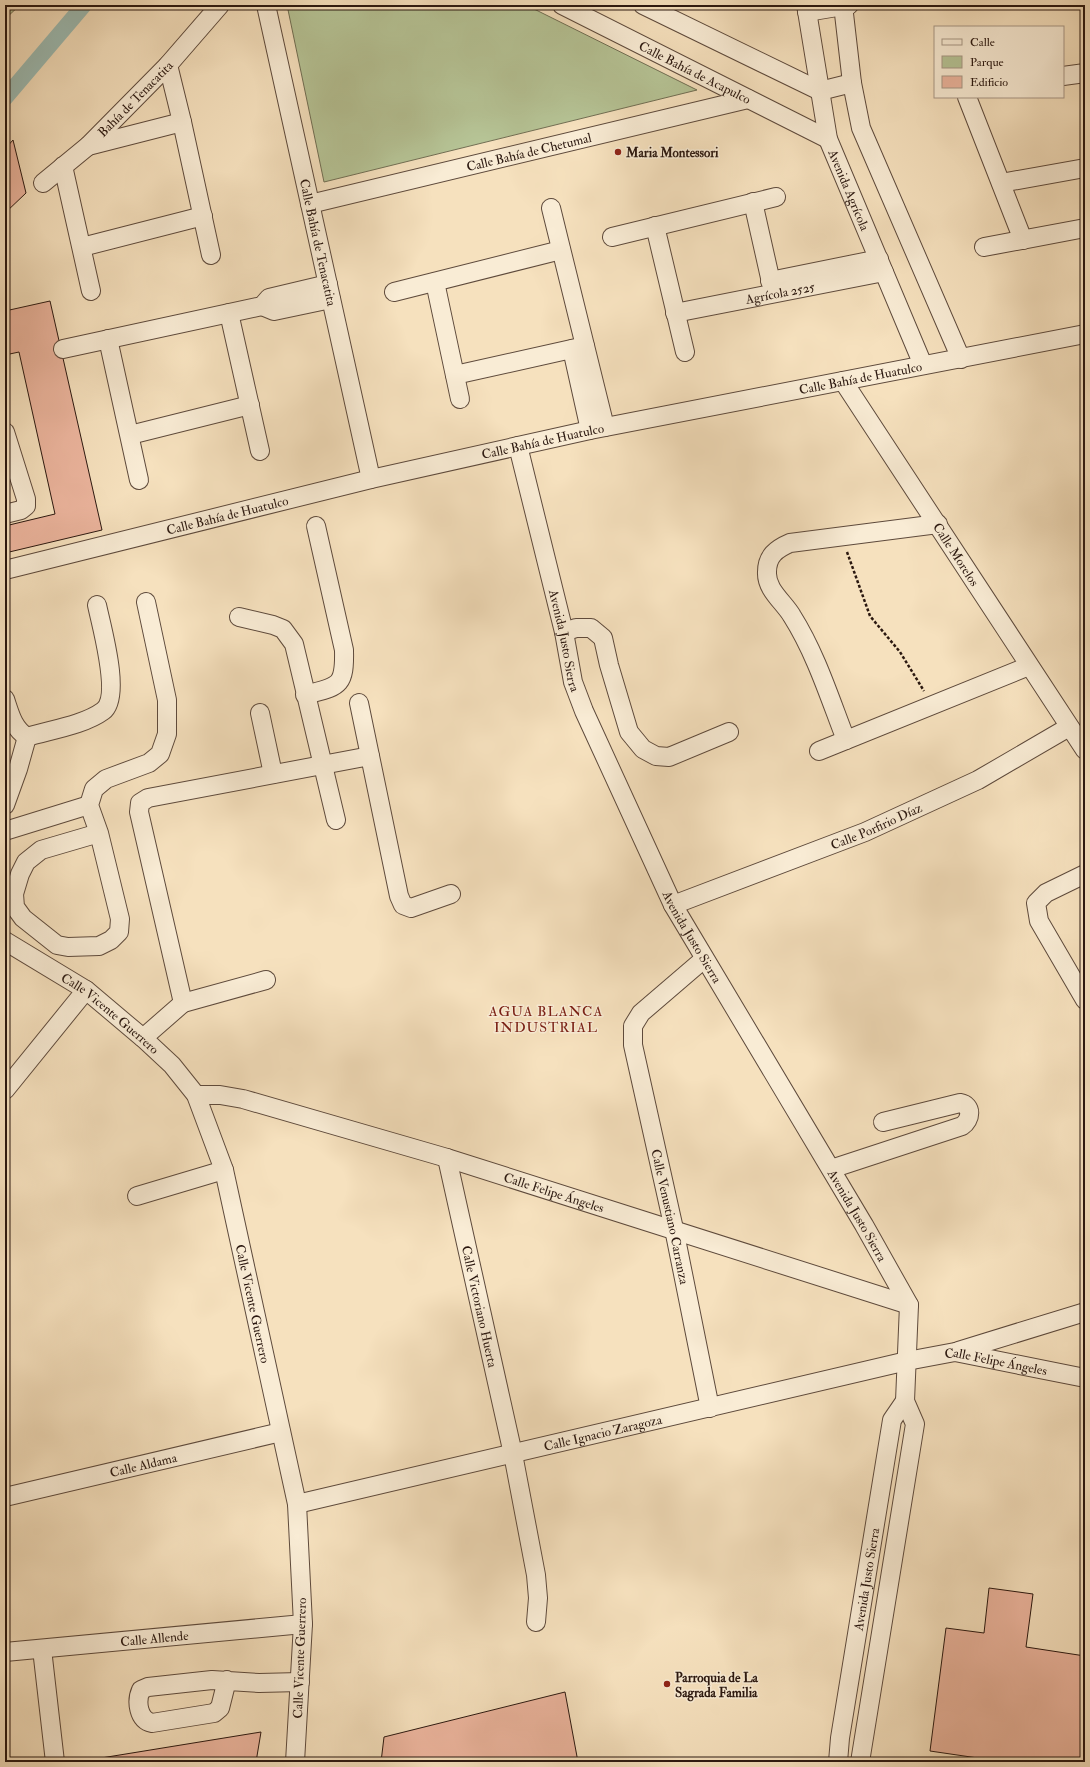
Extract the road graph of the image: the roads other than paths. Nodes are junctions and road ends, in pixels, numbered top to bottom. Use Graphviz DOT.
graph roads {
  1 [pos="220,5"];
  2 [pos="266,5"];
  3 [pos="562,5"];
  4 [pos="643,5"];
  5 [pos="845,5"];
  6 [pos="807,8"];
  7 [pos="168,65"];
  8 [pos="1085,73"];
  9 [pos="1064,76"];
  10 [pos="852,83"];
  11 [pos="820,91"];
  12 [pos="967,98"];
  13 [pos="748,99"];
  14 [pos="182,122"];
  15 [pos="828,139"];
  16 [pos="88,146"];
  17 [pos="63,166"];
  18 [pos="1085,168"];
  19 [pos="43,183"];
  20 [pos="1001,183"];
  21 [pos="776,197"];
  22 [pos="753,202"];
  23 [pos="310,204"];
  24 [pos="551,208"];
  25 [pos="203,216"];
  26 [pos="655,226"];
  27 [pos="1085,228"];
  28 [pos="612,237"];
  29 [pos="1023,240"];
  30 [pos="82,247"];
  31 [pos="984,247"];
  32 [pos="562,250"];
  33 [pos="211,255"];
  34 [pos="882,266"];
  35 [pos="435,282"];
  36 [pos="772,287"];
  37 [pos="92,291"];
  38 [pos="329,291"];
  39 [pos="394,292"];
  40 [pos="228,313"];
  41 [pos="675,313"];
  42 [pos="1085,334"];
  43 [pos="108,339"];
  44 [pos="578,348"];
  45 [pos="63,349"];
  46 [pos="684,352"];
  47 [pos="961,358"];
  48 [pos="923,366"];
  49 [pos="454,375"];
  50 [pos="843,381"];
  51 [pos="460,399"];
  52 [pos="250,405"];
  53 [pos="597,429"];
  54 [pos="5,432"];
  55 [pos="130,435"];
  56 [pos="518,446"];
  57 [pos="260,451"];
  58 [pos="371,479"];
  59 [pos="140,480"];
  60 [pos="5,514"];
  61 [pos="938,524"];
  62 [pos="316,526"];
  63 [pos="5,570"];
  64 [pos="146,602"];
  65 [pos="97,605"];
  66 [pos="239,617"];
  67 [pos="564,632"];
  68 [pos="1029,666"];
  69 [pos="305,695"];
  70 [pos="5,699"];
  71 [pos="359,703"];
  72 [pos="260,714"];
  73 [pos="1069,727"];
  74 [pos="729,732"];
  75 [pos="27,737"];
  76 [pos="846,740"];
  77 [pos="1085,750"];
  78 [pos="819,751"];
  79 [pos="370,756"];
  80 [pos="322,764"];
  81 [pos="273,774"];
  82 [pos="5,805"];
  83 [pos="89,805"];
  84 [pos="336,820"];
  85 [pos="5,831"];
  86 [pos="99,833"];
  87 [pos="1085,874"];
  88 [pos="451,894"];
  89 [pos="673,905"];
  90 [pos="5,941"];
  91 [pos="704,959"];
  92 [pos="266,980"];
  93 [pos="86,990"];
  94 [pos="1085,1000"];
  95 [pos="183,1003"];
  96 [pos="144,1038"];
  97 [pos="5,1090"];
  98 [pos="196,1095"];
  99 [pos="882,1122"];
  100 [pos="446,1158"];
  101 [pos="831,1169"];
  102 [pos="224,1170"];
  103 [pos="137,1196"];
  104 [pos="674,1230"];
  105 [pos="909,1305"];
  106 [pos="1085,1312"];
  107 [pos="955,1352"];
  108 [pos="907,1361"];
  109 [pos="1085,1378"];
  110 [pos="905,1401"];
  111 [pos="710,1408"];
  112 [pos="281,1432"];
  113 [pos="513,1454"];
  114 [pos="5,1497"];
  115 [pos="297,1504"];
  116 [pos="536,1622"];
  117 [pos="303,1624"];
  118 [pos="856,1640"];
  119 [pos="878,1644"];
  120 [pos="42,1649"];
  121 [pos="5,1652"];
  122 [pos="227,1680"];
  123 [pos="300,1682"];
  124 [pos="834,1761"];
  125 [pos="55,1762"];
  126 [pos="295,1762"];
  127 [pos="860,1762"];
  1 -- 7 [label="street, Bahía de Tenacatita"];
  2 -- 23 [label="street, Calle Bahía de Tenacatita"];
  3 -- 13 [label="street, Calle Bahía de Acapulco"];
  4 -- 11 [label="street"];
  5 -- 6 [label="street"];
  5 -- 10 [label="street"];
  6 -- 11 [label="street, Avenida Agrícola"];
  7 -- 14 [label="street"];
  7 -- 16 [label="street, Bahía de Tenacatita"];
  8 -- 9 [label="street"];
  10 -- 11 [label="street"];
  10 -- 47 [label="street"];
  11 -- 15 [label="street, Avenida Agrícola"];
  12 -- 20 [label="street"];
  13 -- 15 [label="street, Calle Bahía de Acapulco"];
  13 -- 23 [label="street, Calle Bahía de Chetumal"];
  14 -- 16 [label="street"];
  14 -- 25 [label="street"];
  15 -- 34 [label="street, Avenida Agrícola"];
  16 -- 17 [label="street, Bahía de Tenacatita"];
  17 -- 19 [label="street, Bahía de Tenacatita"];
  17 -- 30 [label="street"];
  18 -- 20 [label="street"];
  20 -- 29 [label="street"];
  21 -- 22 [label="street"];
  22 -- 26 [label="street"];
  22 -- 36 [label="street"];
  23 -- 38 [label="street, Calle Bahía de Tenacatita"];
  24 -- 32 [label="street"];
  25 -- 30 [label="street"];
  25 -- 33 [label="street"];
  26 -- 28 [label="street"];
  26 -- 41 [label="street"];
  27 -- 29 [label="street"];
  29 -- 31 [label="street"];
  30 -- 37 [label="street"];
  32 -- 35 [label="street"];
  32 -- 44 [label="street"];
  34 -- 36 [label="street, Agrícola 2525"];
  34 -- 48 [label="street, Avenida Agrícola"];
  35 -- 39 [label="street"];
  35 -- 49 [label="street"];
  36 -- 41 [label="street, Agrícola 2525"];
  38 -- 40 [label="street"];
  38 -- 58 [label="street, Calle Bahía de Tenacatita"];
  40 -- 43 [label="street"];
  40 -- 52 [label="street"];
  41 -- 46 [label="street"];
  42 -- 47 [label="street, Calle Bahía de Huatulco"];
  43 -- 45 [label="street"];
  43 -- 55 [label="street"];
  44 -- 49 [label="street"];
  44 -- 53 [label="street"];
  47 -- 48 [label="street, Calle Bahía de Huatulco"];
  48 -- 50 [label="street, Calle Bahía de Huatulco"];
  49 -- 51 [label="street"];
  50 -- 53 [label="street, Calle Bahía de Huatulco"];
  50 -- 61 [label="street, Calle Morelos"];
  52 -- 55 [label="street"];
  52 -- 57 [label="street"];
  53 -- 56 [label="street, Calle Bahía de Huatulco"];
  54 -- 60 [label="street"];
  55 -- 59 [label="street"];
  56 -- 58 [label="street, Calle Bahía de Huatulco"];
  56 -- 67 [label="street, Avenida Justo Sierra"];
  58 -- 63 [label="street, Calle Bahía de Huatulco"];
  61 -- 68 [label="street, Calle Morelos"];
  61 -- 76 [label="street"];
  62 -- 69 [label="street"];
  64 -- 83 [label="street"];
  65 -- 75 [label="street"];
  66 -- 69 [label="street"];
  67 -- 74 [label="street"];
  67 -- 89 [label="street, Avenida Justo Sierra"];
  68 -- 73 [label="street, Calle Morelos"];
  68 -- 76 [label="street"];
  69 -- 80 [label="street"];
  70 -- 75 [label="street"];
  71 -- 79 [label="street"];
  72 -- 81 [label="street"];
  73 -- 77 [label="street, Calle Morelos"];
  73 -- 89 [label="street, Calle Porfirio Díaz"];
  75 -- 82 [label="street"];
  76 -- 78 [label="street"];
  79 -- 80 [label="street"];
  79 -- 88 [label="street"];
  80 -- 81 [label="street"];
  80 -- 84 [label="street"];
  81 -- 95 [label="street"];
  83 -- 85 [label="street"];
  83 -- 86 [label="street"];
  86 -- 86 [label="street"];
  87 -- 94 [label="street"];
  89 -- 91 [label="street, Avenida Justo Sierra"];
  90 -- 93 [label="street, Calle Vicente Guerrero"];
  91 -- 101 [label="street, Avenida Justo Sierra"];
  91 -- 104 [label="street, Calle Venustiano Carranza"];
  92 -- 95 [label="street"];
  93 -- 96 [label="street, Calle Vicente Guerrero"];
  93 -- 97 [label="street"];
  95 -- 96 [label="street"];
  96 -- 98 [label="street, Calle Vicente Guerrero"];
  98 -- 100 [label="street, Calle Felipe Ángeles"];
  98 -- 102 [label="street, Calle Vicente Guerrero"];
  99 -- 101 [label="street"];
  100 -- 104 [label="street, Calle Felipe Ángeles"];
  100 -- 113 [label="street, Calle Victoriano Huerta"];
  101 -- 105 [label="street, Avenida Justo Sierra"];
  102 -- 103 [label="street"];
  102 -- 112 [label="street, Calle Vicente Guerrero"];
  104 -- 105 [label="street, Calle Felipe Ángeles"];
  104 -- 111 [label="street, Calle Venustiano Carranza"];
  105 -- 108 [label="street, Avenida Justo Sierra"];
  106 -- 107 [label="street"];
  107 -- 108 [label="street, Calle Felipe Ángeles"];
  107 -- 109 [label="street, Calle Felipe Ángeles"];
  108 -- 110 [label="street, Avenida Justo Sierra"];
  108 -- 111 [label="street, Calle Ignacio Zaragoza"];
  110 -- 118 [label="street, Avenida Justo Sierra"];
  110 -- 119 [label="street, Avenida Justo Sierra"];
  111 -- 113 [label="street, Calle Ignacio Zaragoza"];
  112 -- 114 [label="street, Calle Aldama"];
  112 -- 115 [label="street, Calle Vicente Guerrero"];
  113 -- 115 [label="street, Calle Ignacio Zaragoza"];
  113 -- 116 [label="street, Calle Victoriano Huerta"];
  115 -- 117 [label="street, Calle Vicente Guerrero"];
  117 -- 120 [label="street, Calle Allende"];
  117 -- 123 [label="street, Calle Vicente Guerrero"];
  118 -- 119 [label="street"];
  118 -- 124 [label="street, Avenida Justo Sierra"];
  119 -- 127 [label="street, Avenida Justo Sierra"];
  120 -- 121 [label="street, Calle Allende"];
  120 -- 125 [label="street"];
  122 -- 122 [label="street"];
  122 -- 123 [label="street"];
  123 -- 126 [label="street, Calle Vicente Guerrero"];
  124 -- 127 [label="street"];
}
